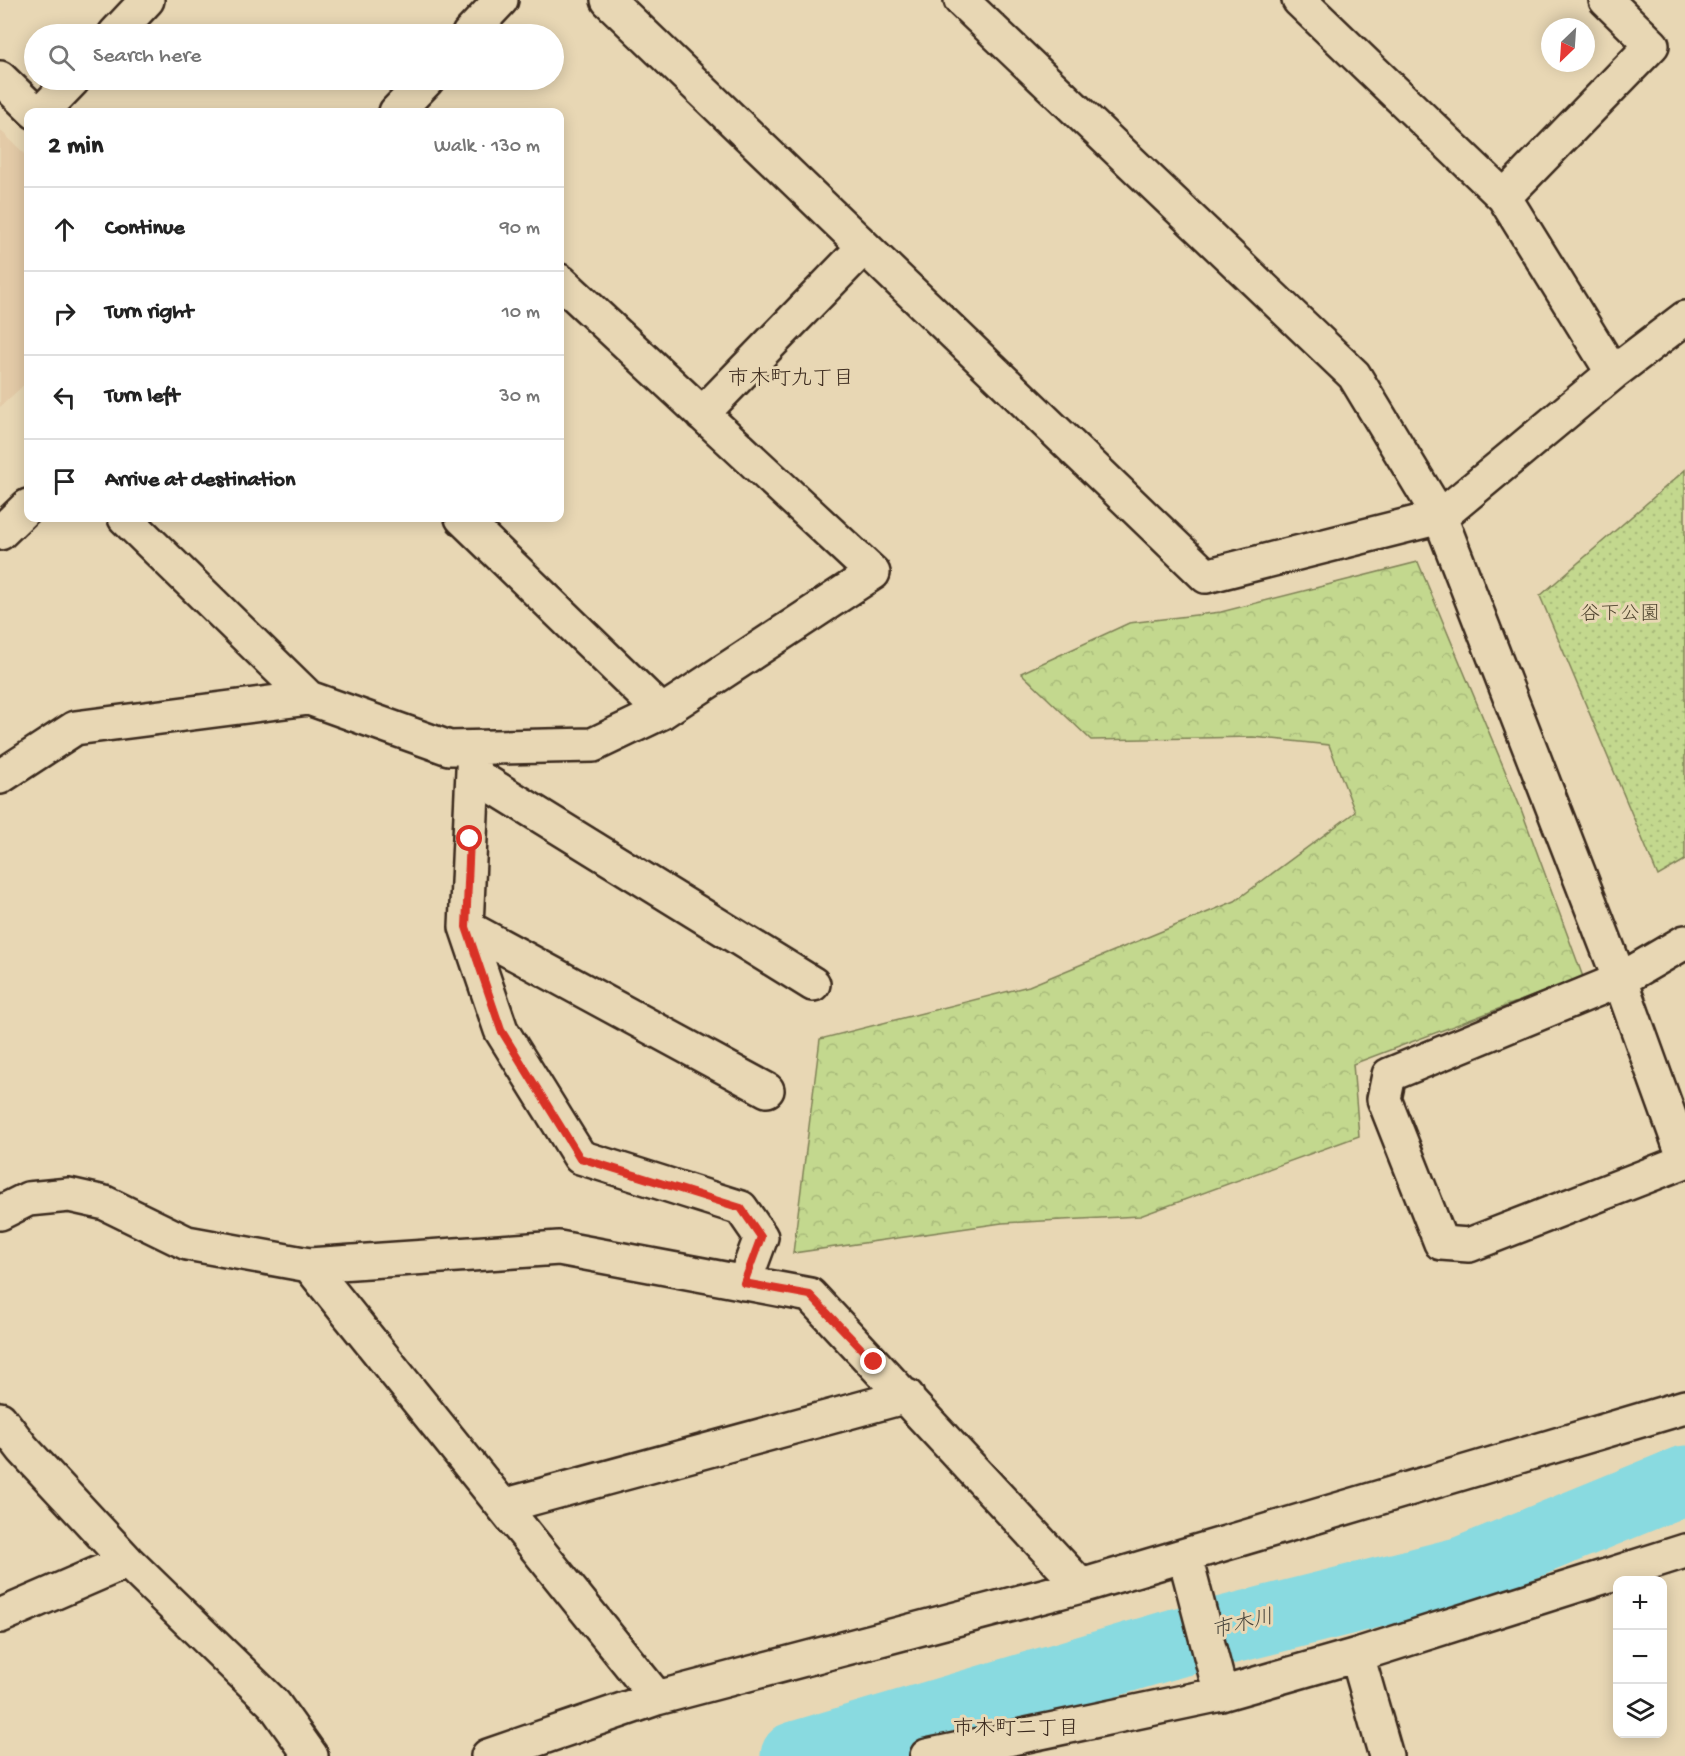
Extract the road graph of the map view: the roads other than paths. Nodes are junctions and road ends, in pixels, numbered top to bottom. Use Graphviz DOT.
graph roads {
  1 [pos="147,0"];
  2 [pos="501,0"];
  3 [pos="608,0"];
  4 [pos="961,0"];
  5 [pos="1299,0"];
  6 [pos="1606,0"];
  7 [pos="124,24"];
  8 [pos="478,24"];
  9 [pos="0,78"];
  10 [pos="63,90"];
  11 [pos="417,90"];
  12 [pos="31,108"];
  13 [pos="46,108"];
  14 [pos="400,108"];
  15 [pos="1504,197"];
  16 [pos="864,247"];
  17 [pos="564,284"];
  18 [pos="1685,318"];
  19 [pos="1613,372"];
  20 [pos="702,414"];
  21 [pos="24,510"];
  22 [pos="1440,517"];
  23 [pos="129,522"];
  24 [pos="466,522"];
  25 [pos="0,533"];
  26 [pos="309,698"];
  27 [pos="662,712"];
  28 [pos="474,761"];
  29 [pos="0,777"];
  30 [pos="466,927"];
  31 [pos="1685,942"];
  32 [pos="1620,980"];
  33 [pos="813,984"];
  34 [pos="767,1089"];
  35 [pos="1685,1161"];
  36 [pos="0,1213"];
  37 [pos="309,1265"];
  38 [pos="744,1283"];
  39 [pos="907,1396"];
  40 [pos="1685,1407"];
  41 [pos="0,1419"];
  42 [pos="503,1506"];
  43 [pos="1685,1551"];
  44 [pos="127,1561"];
  45 [pos="1188,1570"];
  46 [pos="1081,1587"];
  47 [pos="0,1616"];
  48 [pos="1357,1654"];
  49 [pos="1217,1681"];
  50 [pos="657,1698"];
  51 [pos="943,1754"];
  52 [pos="311,1756"];
  53 [pos="488,1756"];
  54 [pos="1386,1756"];
  1 -- 7 [label="street"];
  2 -- 8 [label="street"];
  3 -- 16 [label="street"];
  4 -- 22 [label="street"];
  5 -- 15 [label="street"];
  6 -- 15 [label="street"];
  9 -- 12 [label="street"];
  10 -- 13 [label="street"];
  11 -- 14 [label="street"];
  15 -- 19 [label="street"];
  16 -- 20 [label="street"];
  16 -- 22 [label="street"];
  17 -- 20 [label="street"];
  18 -- 19 [label="street"];
  19 -- 22 [label="street"];
  20 -- 27 [label="street"];
  21 -- 25 [label="street"];
  22 -- 32 [label="street"];
  23 -- 26 [label="street"];
  24 -- 27 [label="street"];
  26 -- 28 [label="street"];
  26 -- 29 [label="street"];
  27 -- 28 [label="street"];
  28 -- 30 [label="street"];
  28 -- 33 [label="street"];
  30 -- 34 [label="street"];
  30 -- 38 [label="street"];
  31 -- 32 [label="street"];
  32 -- 35 [label="street"];
  32 -- 35 [label="street"];
  36 -- 37 [label="street"];
  37 -- 38 [label="street"];
  37 -- 42 [label="street"];
  38 -- 39 [label="street"];
  39 -- 42 [label="street"];
  39 -- 46 [label="street"];
  40 -- 45 [label="street"];
  41 -- 44 [label="street"];
  42 -- 50 [label="street"];
  43 -- 48 [label="street"];
  44 -- 47 [label="street"];
  44 -- 52 [label="street"];
  45 -- 46 [label="street"];
  45 -- 49 [label="street"];
  46 -- 50 [label="street"];
  48 -- 49 [label="street"];
  48 -- 54 [label="street"];
  49 -- 51 [label="street"];
  50 -- 53 [label="street"];
}
